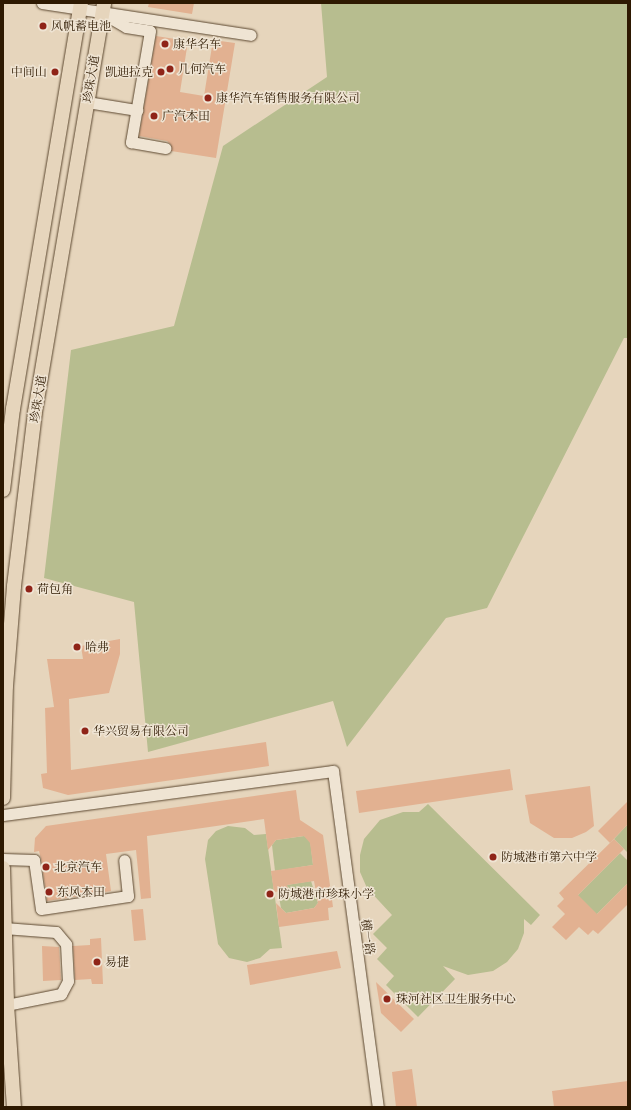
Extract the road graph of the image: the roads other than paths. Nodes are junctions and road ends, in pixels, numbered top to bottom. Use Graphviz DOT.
graph roads {
  1 [pos="42,3"];
  2 [pos="80,6"];
  3 [pos="103,8"];
  4 [pos="251,35"];
  5 [pos="87,102"];
  6 [pos="137,110"];
  7 [pos="165,148"];
  8 [pos="3,490"];
  9 [pos="3,798"];
  10 [pos="3,815"];
  11 [pos="3,859"];
  12 [pos="124,860"];
  13 [pos="3,868"];
  14 [pos="4,928"];
  15 [pos="7,1004"];
  16 [pos="14,1107"];
  17 [pos="378,1107"];
  1 -- 2 [label="street"];
  2 -- 3 [label="street"];
  2 -- 8 [label="main road, 珍珠大道"];
  3 -- 4 [label="street"];
  3 -- 5 [label="main road, 珍珠大道"];
  3 -- 6 [label="street"];
  5 -- 6 [label="street"];
  5 -- 9 [label="main road, 珍珠大道"];
  6 -- 7 [label="street"];
  10 -- 17 [label="street, 横一路"];
  11 -- 12 [label="street"];
  13 -- 14 [label="main road"];
  14 -- 15 [label="main road"];
  14 -- 15 [label="street"];
  15 -- 16 [label="main road"];
}
